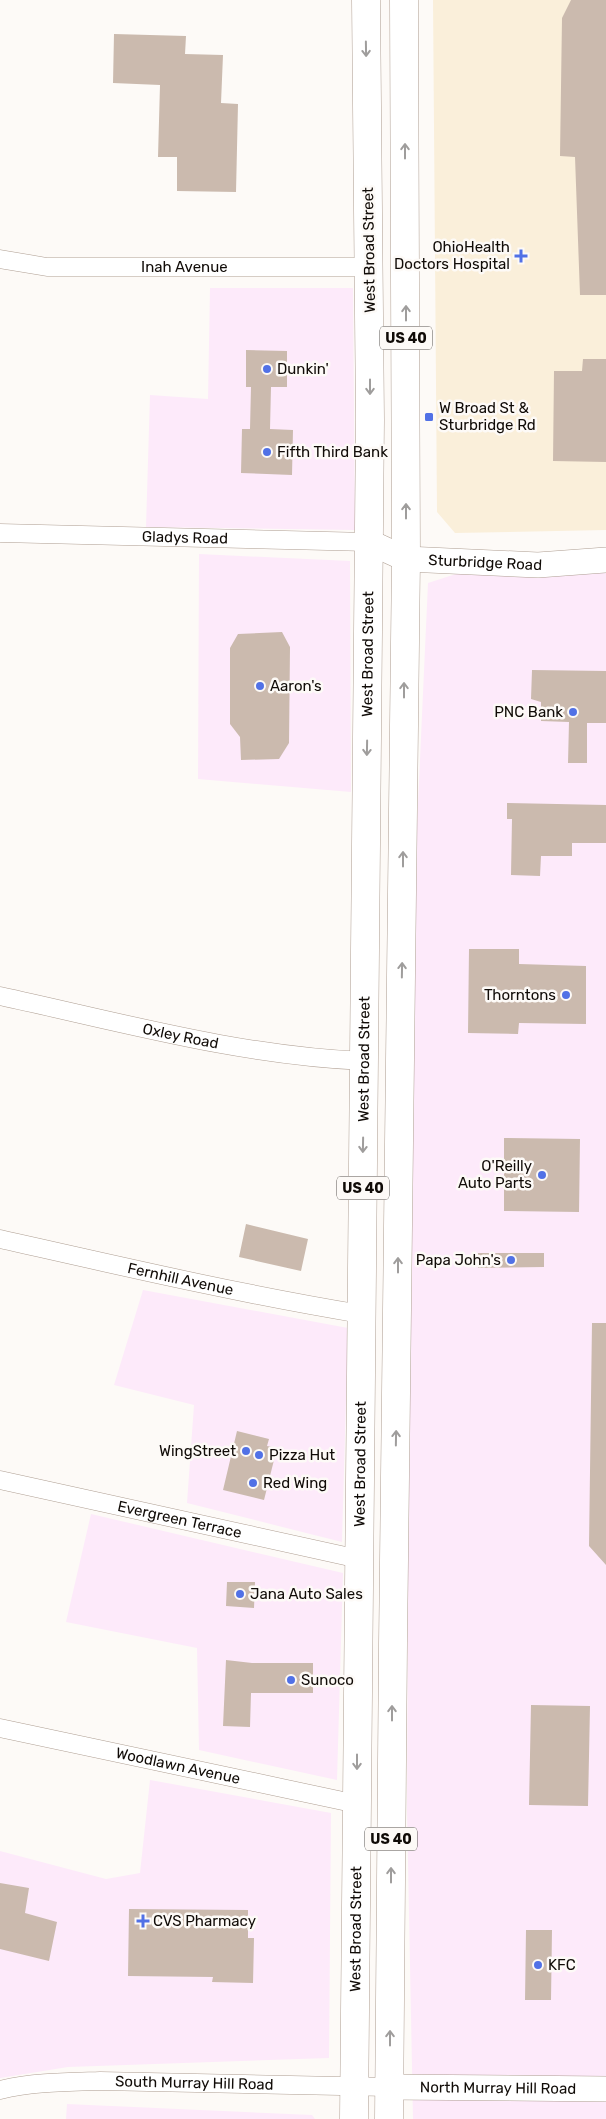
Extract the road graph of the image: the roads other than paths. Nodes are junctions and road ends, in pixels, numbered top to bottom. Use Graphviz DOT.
graph roads {
  1 [pos="366,0"];
  2 [pos="404,0"];
  3 [pos="0,259"];
  4 [pos="369,267"];
  5 [pos="0,534"];
  6 [pos="369,542"];
  7 [pos="406,559"];
  8 [pos="606,560"];
  9 [pos="366,799"];
  10 [pos="0,996"];
  11 [pos="364,1061"];
  12 [pos="400,1089"];
  13 [pos="0,1239"];
  14 [pos="361,1314"];
  15 [pos="0,1480"];
  16 [pos="359,1559"];
  17 [pos="394,1592"];
  18 [pos="0,1728"];
  19 [pos="357,1804"];
  20 [pos="354,2085"];
  21 [pos="389,2087"];
  22 [pos="606,2089"];
  23 [pos="0,2090"];
  24 [pos="354,2119"];
  25 [pos="389,2119"];
  1 -- 4 [label="main road, West Broad Street / US 40, one-way"];
  7 -- 2 [label="main road, US 40, one-way"];
  3 -- 4 [label="street, Inah Avenue"];
  4 -- 6 [label="main road, West Broad Street / US 40, one-way"];
  5 -- 6 [label="street, Gladys Road"];
  6 -- 7 [label="street, Sturbridge Road"];
  6 -- 9 [label="main road, West Broad Street / US 40, one-way"];
  7 -- 8 [label="street, Sturbridge Road"];
  12 -- 7 [label="main road, US 40, one-way"];
  9 -- 11 [label="main road, West Broad Street / US 40"];
  9 -- 12 [label="main road"];
  10 -- 11 [label="street, Oxley Road"];
  11 -- 14 [label="main road, West Broad Street / US 40, one-way"];
  17 -- 12 [label="main road, US 40, one-way"];
  13 -- 14 [label="street, Fernhill Avenue"];
  14 -- 16 [label="main road, West Broad Street / US 40"];
  14 -- 17 [label="main road"];
  15 -- 16 [label="street, Evergreen Terrace"];
  16 -- 19 [label="main road, West Broad Street / US 40, one-way"];
  21 -- 17 [label="main road, US 40, one-way"];
  18 -- 19 [label="street, Woodlawn Avenue"];
  19 -- 20 [label="main road, West Broad Street / US 40"];
  20 -- 21 [label="street, South Murray Hill Road"];
  20 -- 23 [label="street, South Murray Hill Road"];
  20 -- 24 [label="main road, West Broad Street / US 40"];
  21 -- 22 [label="street, North Murray Hill Road"];
  21 -- 25 [label="main road, US 40"];
}
